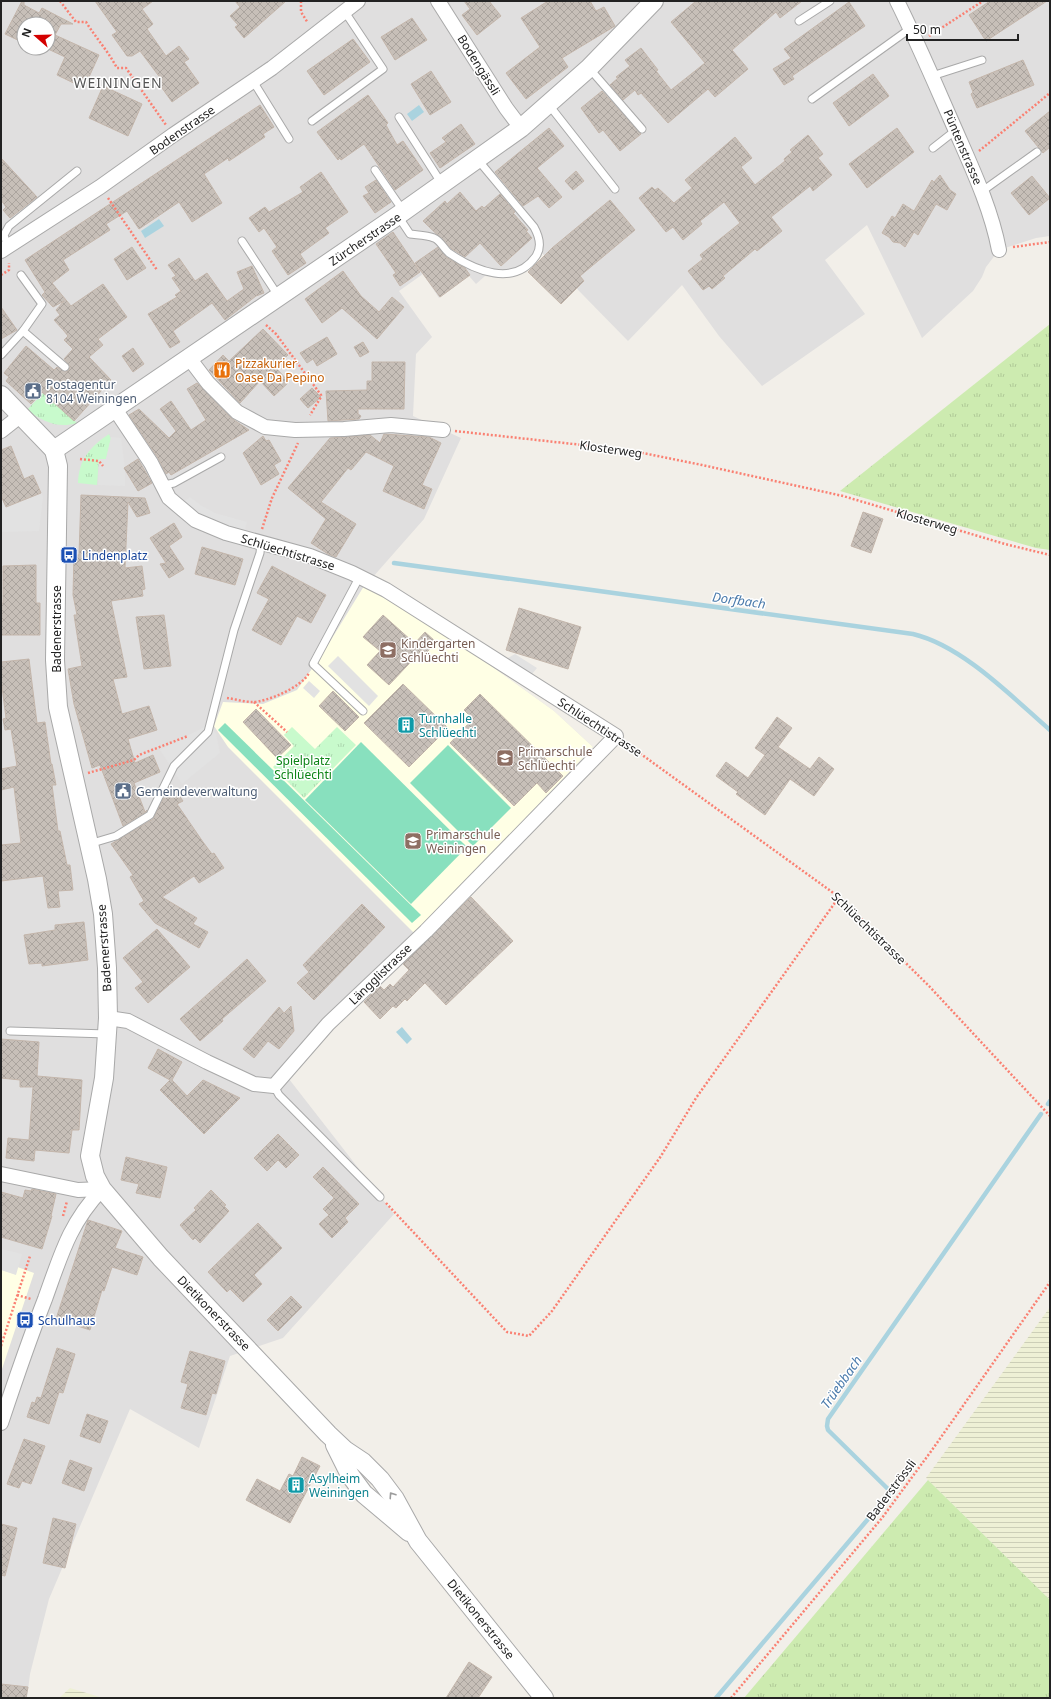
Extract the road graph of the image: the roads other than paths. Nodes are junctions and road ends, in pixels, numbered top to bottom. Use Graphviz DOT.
graph roads {
  1 [pos="358,1"];
  2 [pos="438,1"];
  3 [pos="654,1"];
  4 [pos="830,1"];
  5 [pos="897,1"];
  6 [pos="345,12"];
  7 [pos="799,21"];
  8 [pos="911,28"];
  9 [pos="982,60"];
  10 [pos="589,68"];
  11 [pos="932,76"];
  12 [pos="253,81"];
  13 [pos="812,99"];
  14 [pos="548,104"];
  15 [pos="400,117"];
  16 [pos="312,121"];
  17 [pos="521,128"];
  18 [pos="642,129"];
  19 [pos="956,130"];
  20 [pos="289,139"];
  21 [pos="933,148"];
  22 [pos="1037,152"];
  23 [pos="478,160"];
  24 [pos="375,170"];
  25 [pos="77,171"];
  26 [pos="442,184"];
  27 [pos="615,190"];
  28 [pos="981,192"];
  29 [pos="401,214"];
  30 [pos="242,242"];
  31 [pos="999,250"];
  32 [pos="6,252"];
  33 [pos="21,275"];
  34 [pos="279,297"];
  35 [pos="23,331"];
  36 [pos="1,354"];
  37 [pos="189,358"];
  38 [pos="65,367"];
  39 [pos="1,395"];
  40 [pos="115,409"];
  41 [pos="20,416"];
  42 [pos="443,430"];
  43 [pos="1,431"];
  44 [pos="54,450"];
  45 [pos="221,457"];
  46 [pos="164,485"];
  47 [pos="261,543"];
  48 [pos="360,576"];
  49 [pos="363,711"];
  50 [pos="616,736"];
  51 [pos="89,844"];
  52 [pos="108,1026"];
  53 [pos="10,1031"];
  54 [pos="274,1086"];
  55 [pos="1,1174"];
  56 [pos="102,1190"];
  57 [pos="380,1197"];
  58 [pos="1,1423"];
  59 [pos="544,1698"];
  1 -- 6 [label="street, Bodenstrasse"];
  2 -- 17 [label="street, Bodengässli"];
  3 -- 10 [label="street, Zürcherstrasse"];
  4 -- 7 [label="lane"];
  5 -- 8 [label="street, Püntenstrasse"];
  6 -- 12 [label="street, Bodenstrasse"];
  6 -- 16 [label="lane"];
  8 -- 11 [label="street, Püntenstrasse"];
  8 -- 13 [label="lane"];
  9 -- 11 [label="lane"];
  10 -- 14 [label="street, Zürcherstrasse"];
  10 -- 18 [label="lane"];
  11 -- 19 [label="street, Püntenstrasse"];
  12 -- 20 [label="lane"];
  12 -- 32 [label="street, Bodenstrasse"];
  14 -- 17 [label="street, Zürcherstrasse"];
  14 -- 27 [label="lane"];
  15 -- 26 [label="lane"];
  17 -- 23 [label="street, Zürcherstrasse"];
  19 -- 21 [label="lane"];
  19 -- 28 [label="street, Püntenstrasse"];
  22 -- 28 [label="lane"];
  23 -- 26 [label="street, Zürcherstrasse"];
  23 -- 29 [label="lane"];
  24 -- 29 [label="lane"];
  25 -- 32 [label="lane"];
  26 -- 29 [label="street, Zürcherstrasse"];
  28 -- 31 [label="street, Püntenstrasse"];
  29 -- 34 [label="street, Zürcherstrasse"];
  30 -- 34 [label="lane"];
  33 -- 35 [label="lane"];
  34 -- 37 [label="street, Zürcherstrasse"];
  35 -- 36 [label="lane"];
  35 -- 38 [label="lane"];
  37 -- 40 [label="street, Zürcherstrasse"];
  37 -- 42 [label="street"];
  39 -- 41 [label="street"];
  40 -- 44 [label="street, Zürcherstrasse"];
  40 -- 46 [label="street, Schlüechtistrasse"];
  41 -- 43 [label="street"];
  41 -- 44 [label="street"];
  44 -- 51 [label="street, Badenerstrasse"];
  45 -- 46 [label="lane"];
  46 -- 47 [label="street, Schlüechtistrasse"];
  47 -- 48 [label="street, Schlüechtistrasse"];
  47 -- 51 [label="lane"];
  48 -- 49 [label="lane"];
  48 -- 50 [label="street, Schlüechtistrasse"];
  50 -- 54 [label="street, Längglistrasse"];
  51 -- 52 [label="street, Badenerstrasse"];
  52 -- 53 [label="lane"];
  52 -- 54 [label="street"];
  52 -- 56 [label="street, Badenerstrasse"];
  54 -- 57 [label="lane"];
  55 -- 56 [label="street"];
  56 -- 58 [label="street"];
  56 -- 59 [label="street, Dietikonerstrasse"];
}
